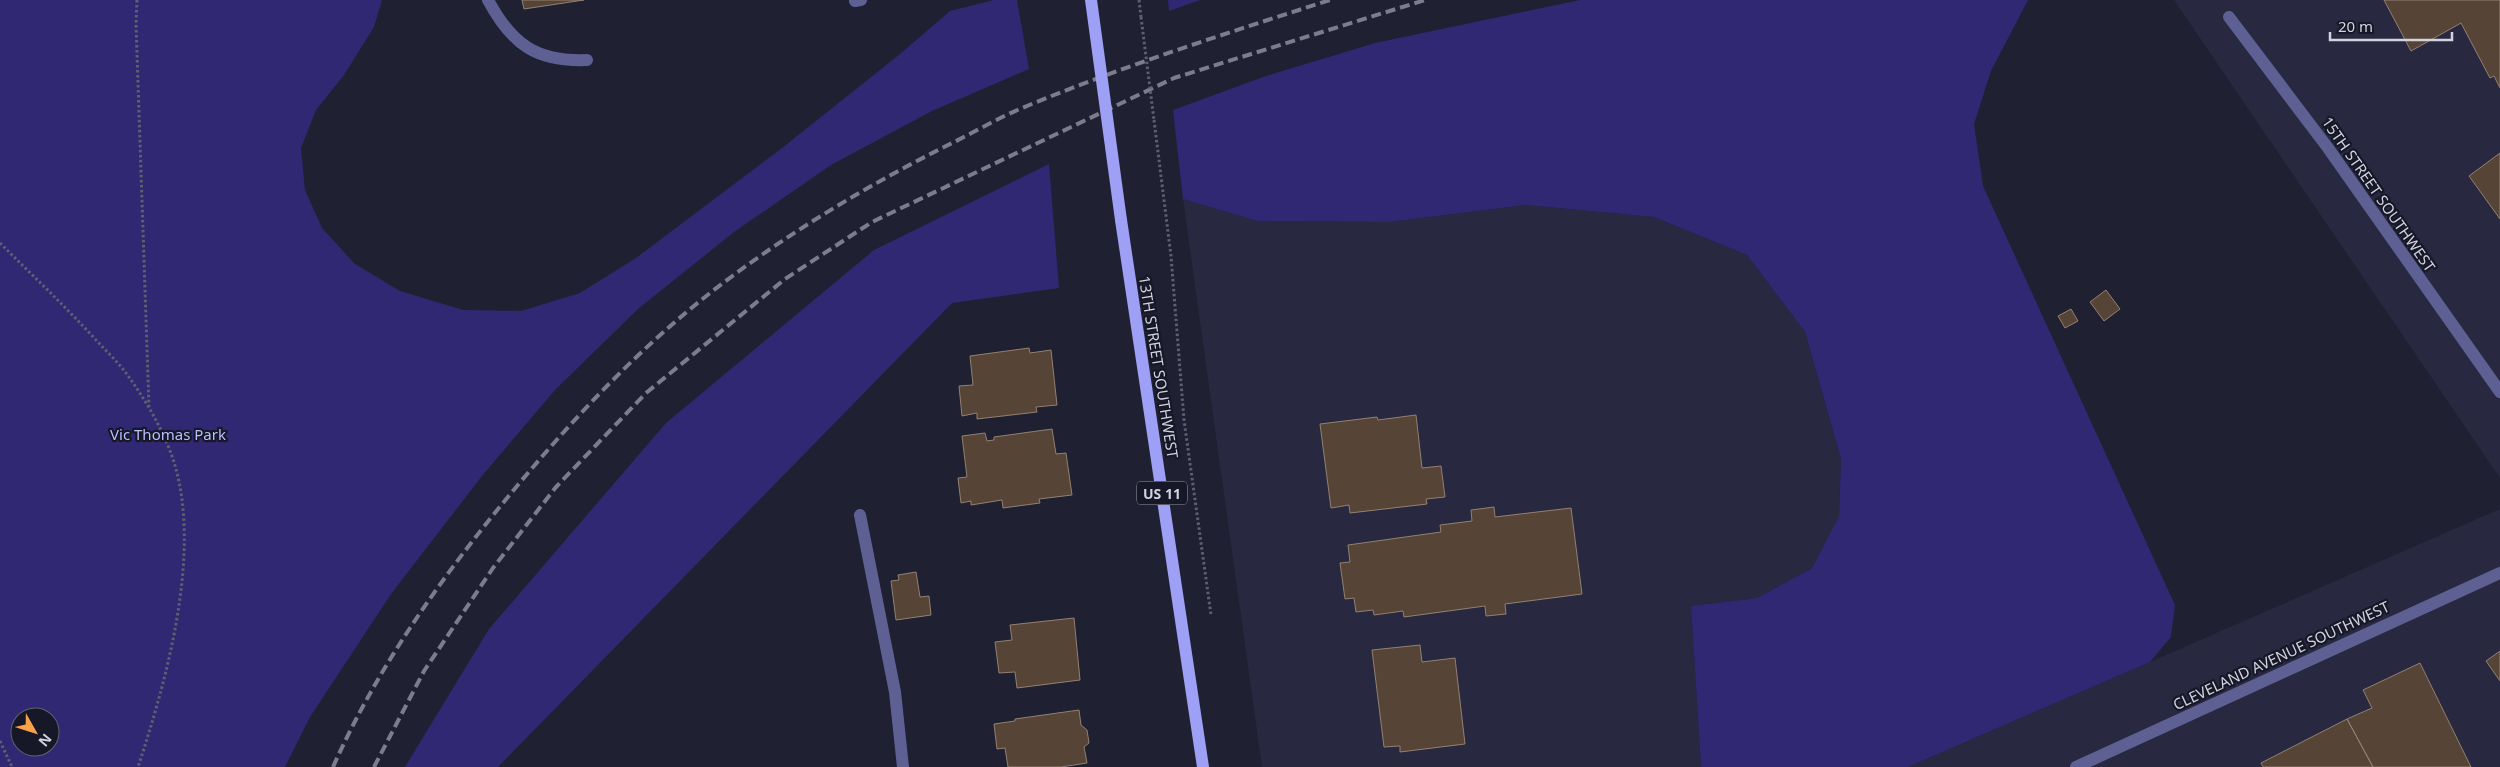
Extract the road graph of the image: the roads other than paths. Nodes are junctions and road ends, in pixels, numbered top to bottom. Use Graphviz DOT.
graph roads {
  1 [pos="488,0"];
  2 [pos="1091,0"];
  3 [pos="2229,17"];
  4 [pos="587,60"];
  5 [pos="2500,392"];
  6 [pos="860,516"];
  7 [pos="2500,573"];
  8 [pos="903,767"];
  9 [pos="1203,767"];
  10 [pos="2076,767"];
  1 -- 4 [label="street"];
  2 -- 9 [label="main road, 13TH STREET SOUTHWEST / US 11, bridge"];
  3 -- 5 [label="street, 15TH STREET SOUTHWEST"];
  6 -- 8 [label="street"];
  7 -- 10 [label="street, CLEVELAND AVENUE SOUTHWEST"];
}
